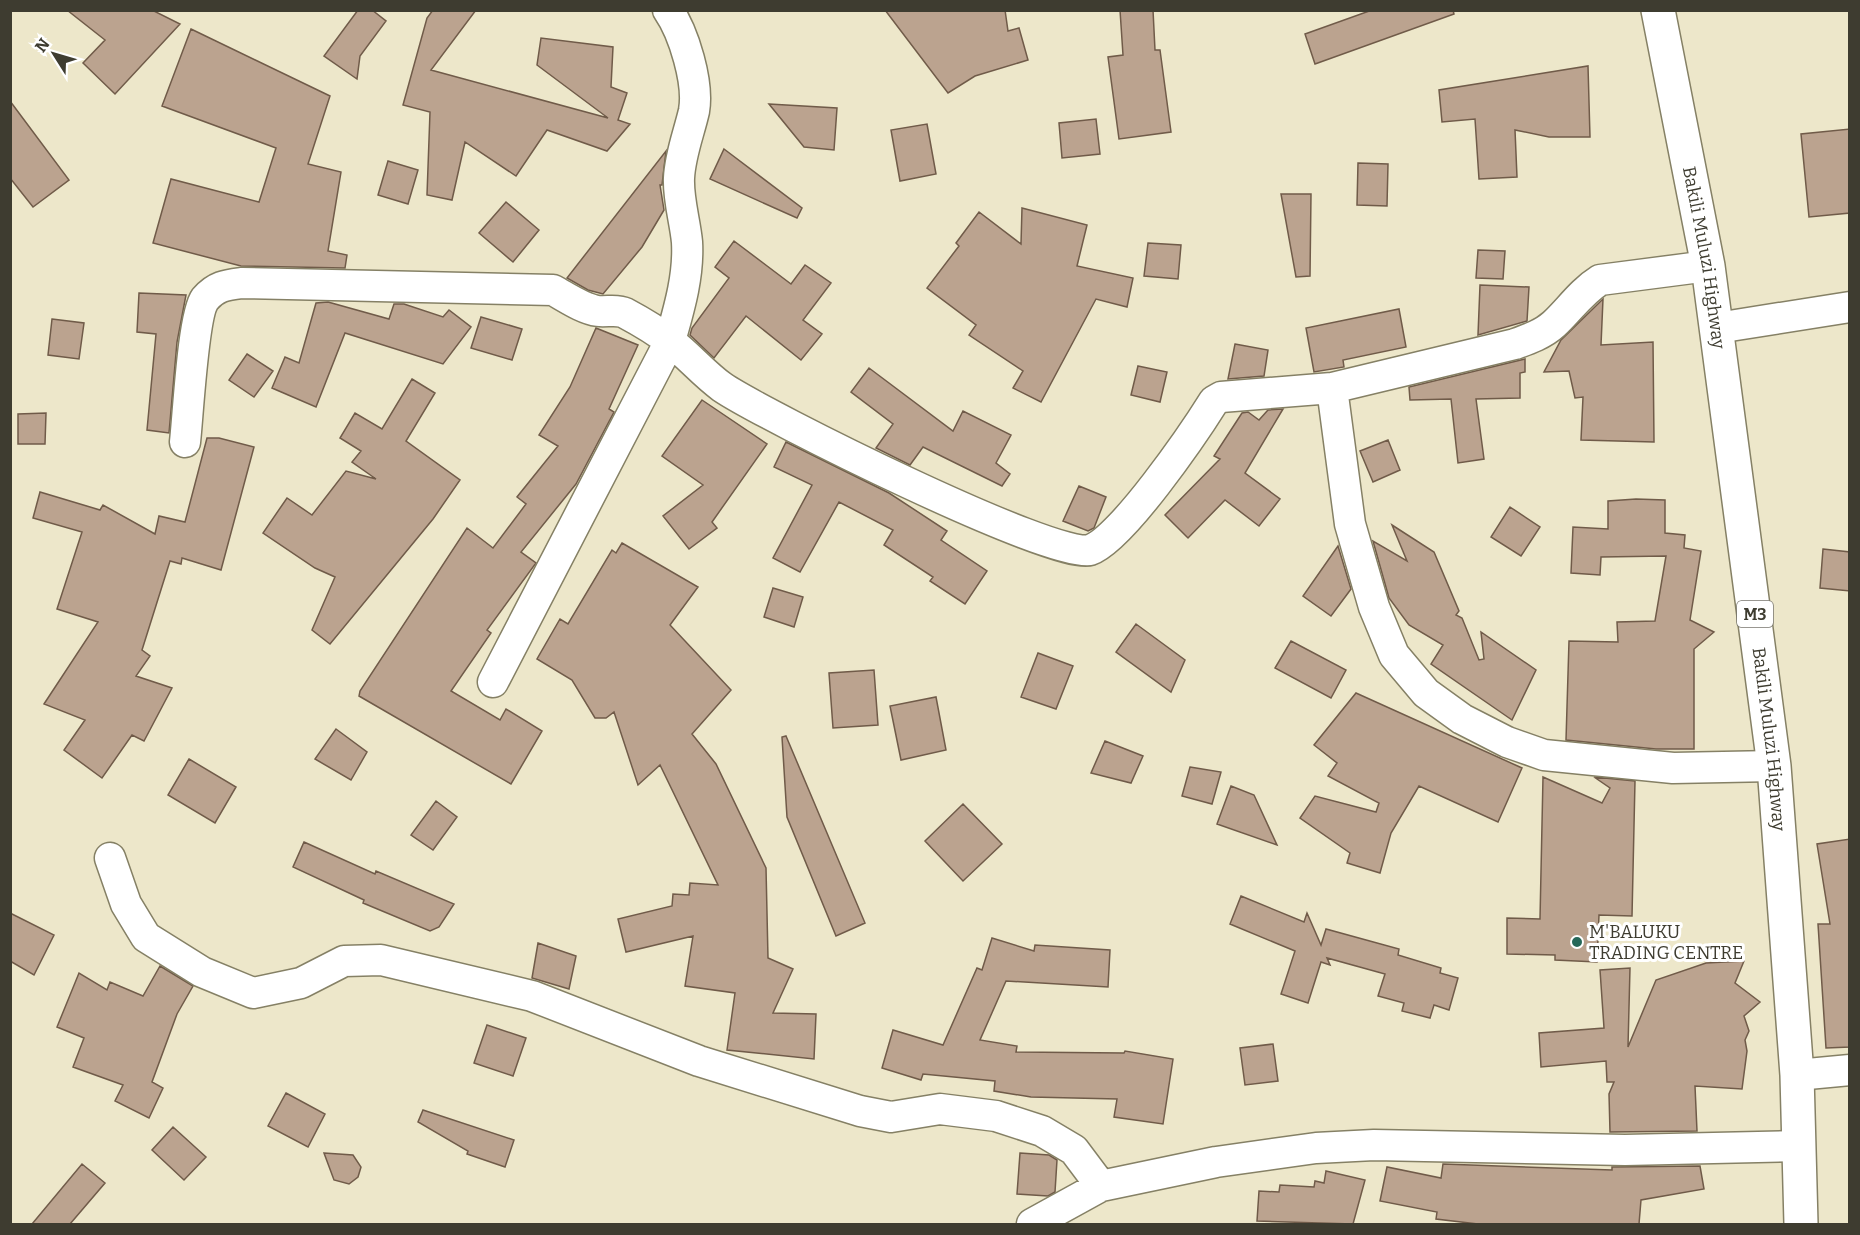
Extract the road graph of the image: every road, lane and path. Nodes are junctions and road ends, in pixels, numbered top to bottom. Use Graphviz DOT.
graph roads {
  1 [pos="668,10"];
  2 [pos="1658,10"];
  3 [pos="1708,266"];
  4 [pos="1850,307"];
  5 [pos="1717,328"];
  6 [pos="670,341"];
  7 [pos="1332,388"];
  8 [pos="185,442"];
  9 [pos="493,682"];
  10 [pos="1774,766"];
  11 [pos="110,858"];
  12 [pos="1850,1070"];
  13 [pos="1797,1075"];
  14 [pos="1799,1146"];
  15 [pos="1101,1186"];
  16 [pos="1032,1224"];
  17 [pos="1801,1224"];
  1 -- 6 [label="street"];
  2 -- 3 [label="highway, Bakili Muluzi Highway / M3"];
  3 -- 5 [label="highway, Bakili Muluzi Highway / M3"];
  3 -- 7 [label="street"];
  4 -- 5 [label="street"];
  5 -- 10 [label="highway, Bakili Muluzi Highway / M3"];
  6 -- 7 [label="street"];
  6 -- 8 [label="street"];
  6 -- 9 [label="street"];
  7 -- 10 [label="street"];
  10 -- 13 [label="highway, Bakili Muluzi Highway / M3"];
  11 -- 15 [label="street"];
  12 -- 13 [label="street"];
  13 -- 14 [label="highway, Bakili Muluzi Highway / M3"];
  14 -- 15 [label="street"];
  14 -- 17 [label="highway, Bakili Muluzi Highway / M3"];
  15 -- 16 [label="street"];
}
